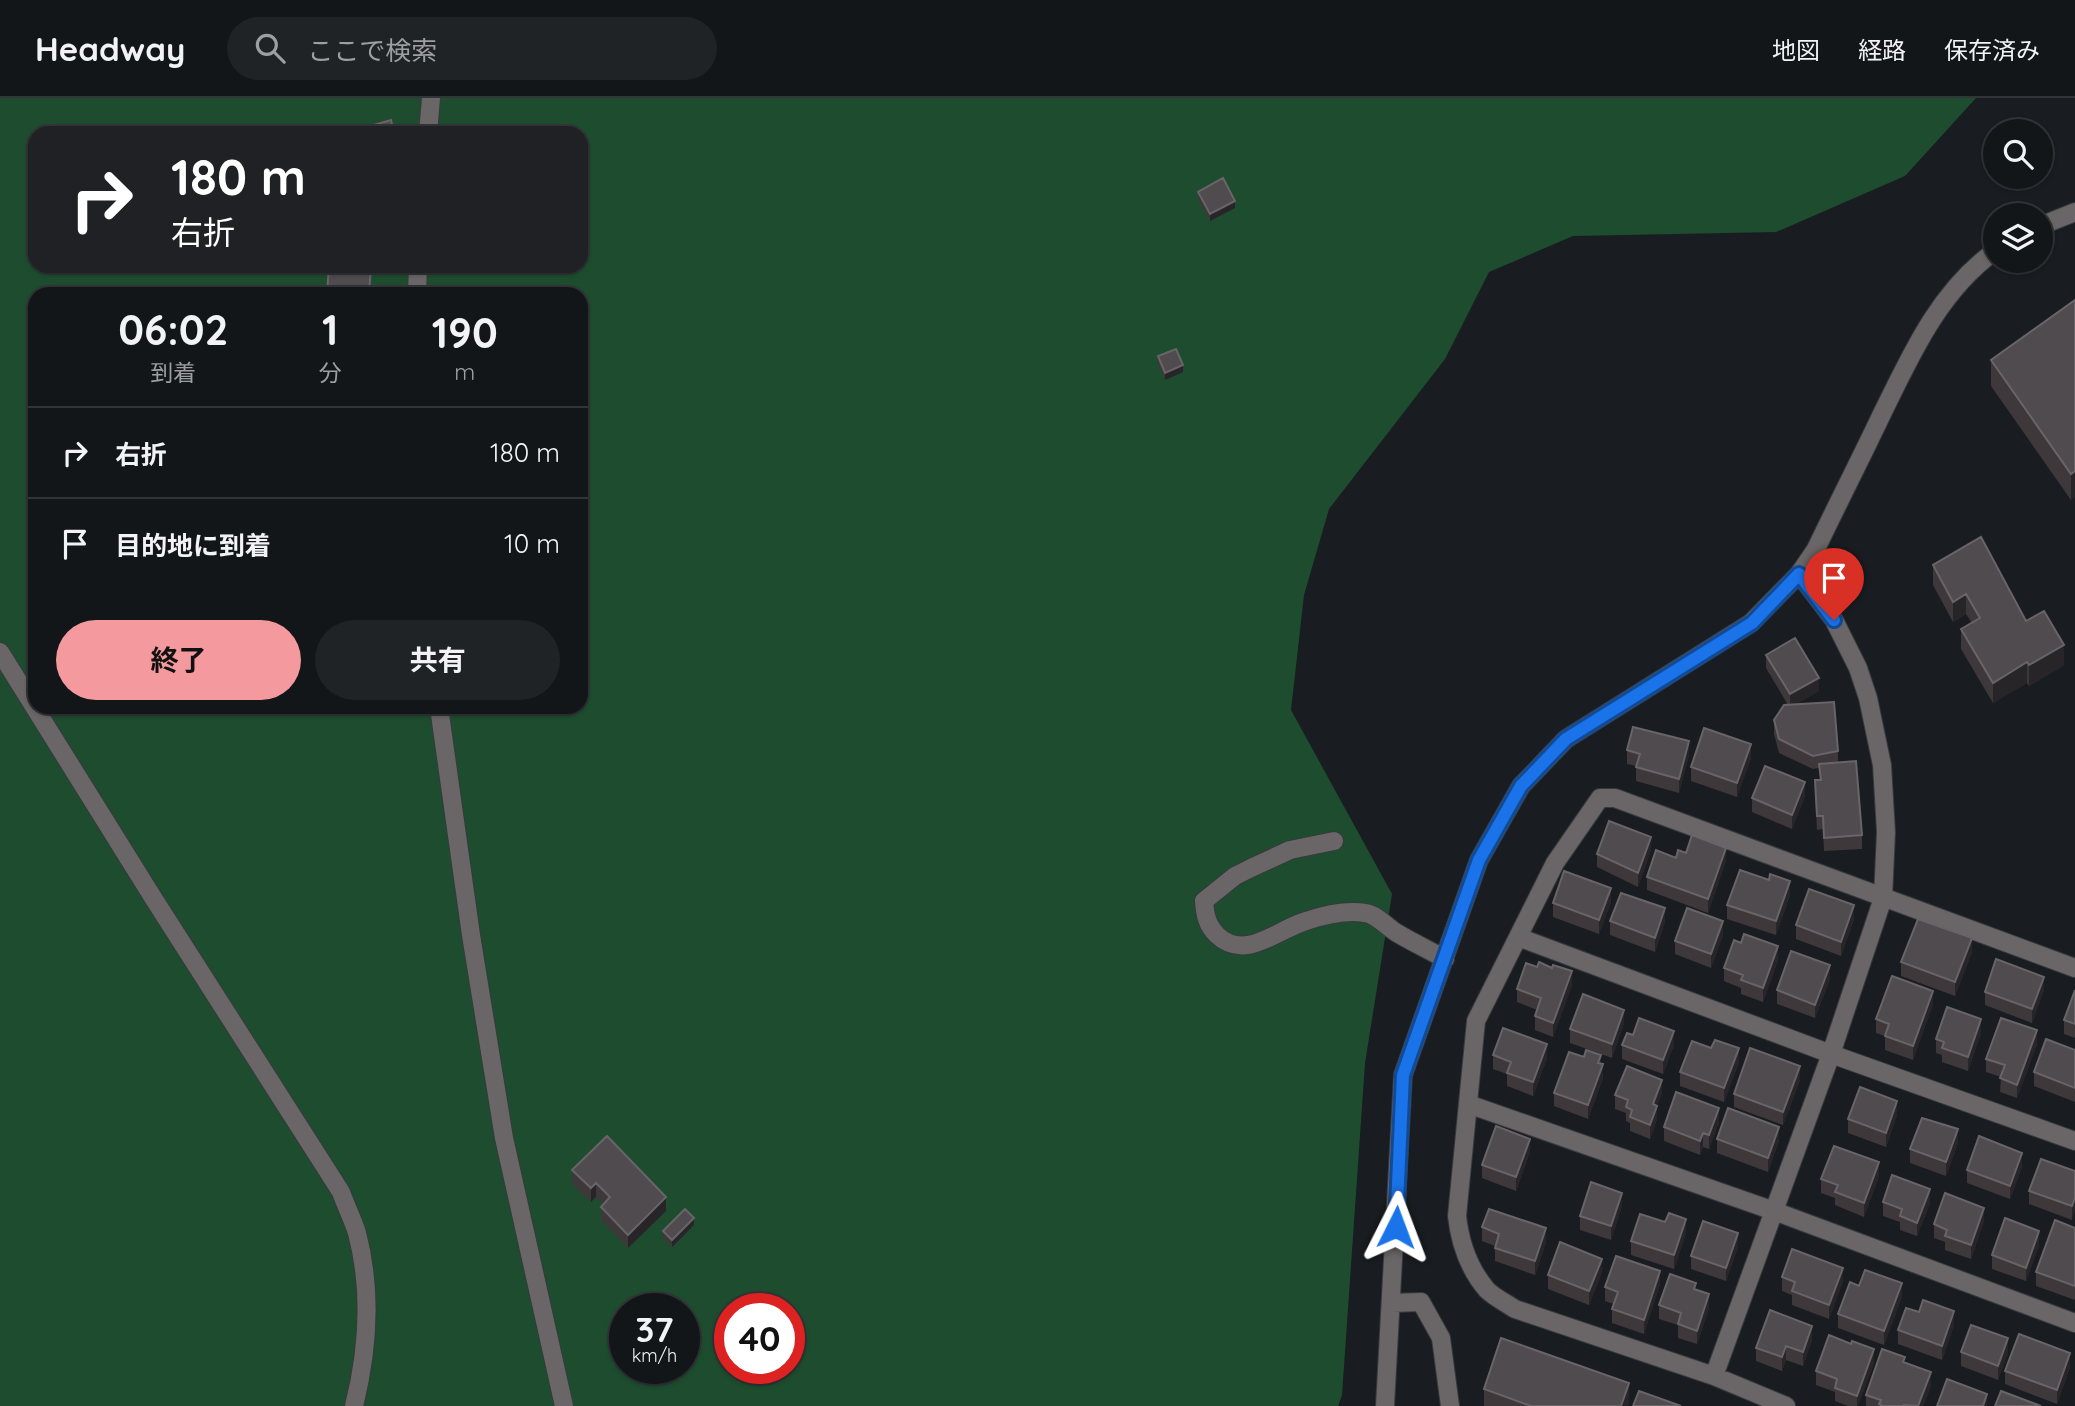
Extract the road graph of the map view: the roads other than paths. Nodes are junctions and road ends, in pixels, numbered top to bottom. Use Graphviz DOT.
graph roads {
  1 [pos="430,98"];
  2 [pos="428,126"];
  3 [pos="2075,212"];
  4 [pos="2053,221"];
  5 [pos="1983,260"];
  6 [pos="1799,574"];
  7 [pos="0,652"];
  8 [pos="28,697"];
  9 [pos="39,714"];
  10 [pos="440,714"];
  11 [pos="1334,841"];
  12 [pos="1883,898"];
  13 [pos="1518,937"];
  14 [pos="1445,959"];
  15 [pos="2075,968"];
  16 [pos="1830,1054"];
  17 [pos="1468,1104"];
  18 [pos="2075,1141"];
  19 [pos="1774,1212"];
  20 [pos="1392,1303"];
  21 [pos="2075,1323"];
  22 [pos="1714,1376"];
  23 [pos="354,1406"];
  24 [pos="565,1406"];
  25 [pos="1385,1406"];
  26 [pos="1450,1406"];
  27 [pos="1786,1406"];
  1 -- 2 [label="street"];
  3 -- 4 [label="street"];
  5 -- 6 [label="street"];
  6 -- 12 [label="street"];
  6 -- 14 [label="street"];
  7 -- 8 [label="street"];
  9 -- 23 [label="street"];
  10 -- 24 [label="street"];
  11 -- 14 [label="street"];
  12 -- 13 [label="street"];
  12 -- 15 [label="street"];
  12 -- 16 [label="street"];
  13 -- 16 [label="street"];
  13 -- 17 [label="street"];
  14 -- 20 [label="street"];
  16 -- 18 [label="street"];
  16 -- 19 [label="street"];
  17 -- 19 [label="street"];
  17 -- 22 [label="street"];
  19 -- 21 [label="street"];
  19 -- 22 [label="street"];
  20 -- 25 [label="street"];
  20 -- 26 [label="street"];
  22 -- 27 [label="street"];
}
